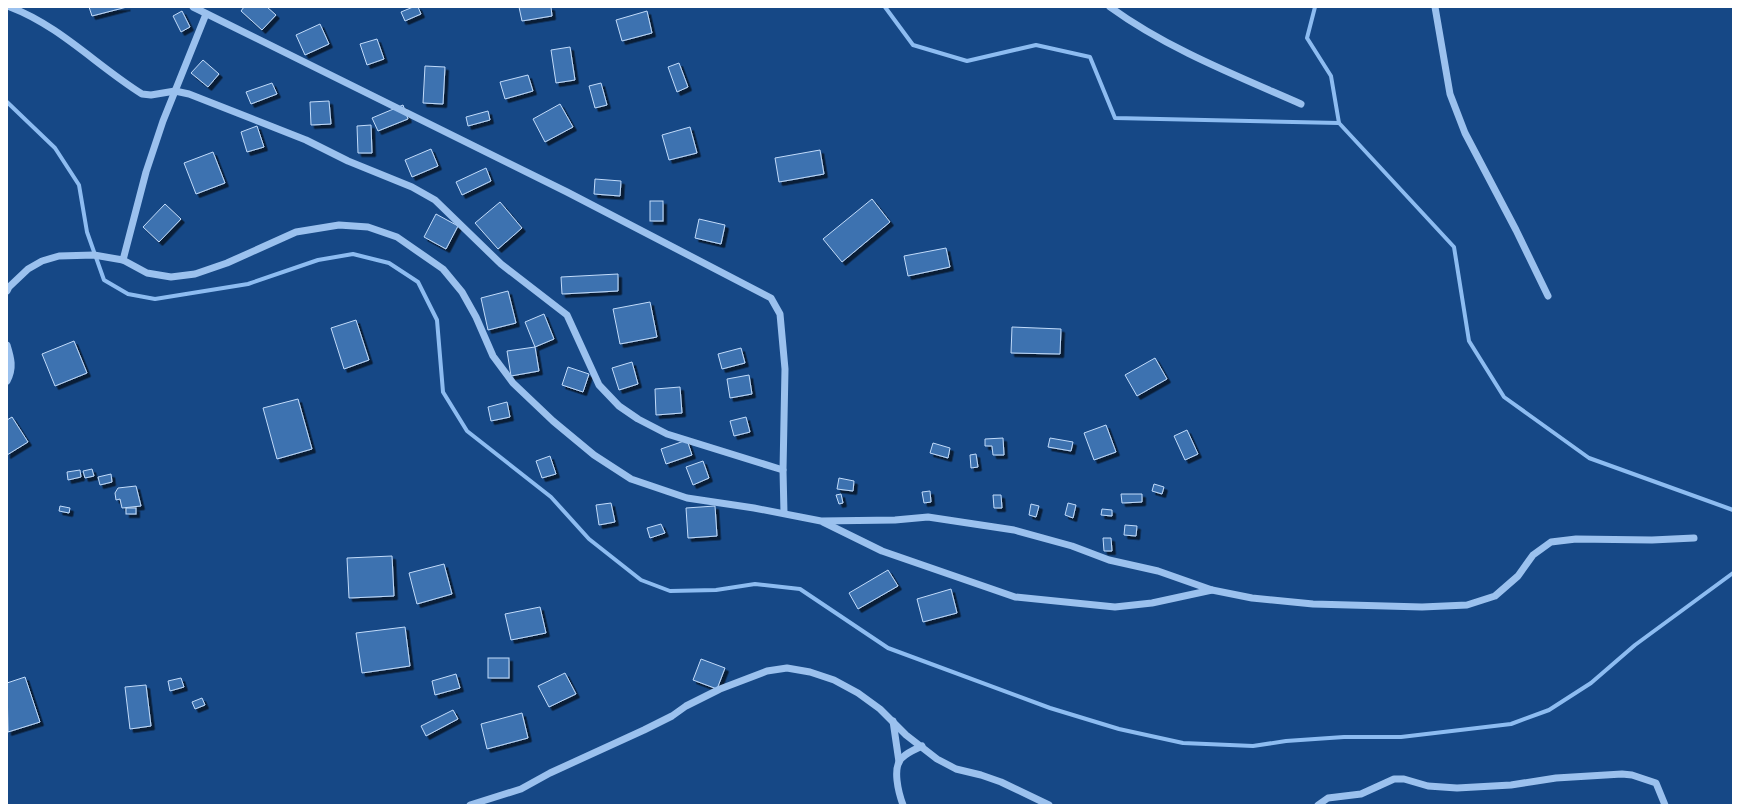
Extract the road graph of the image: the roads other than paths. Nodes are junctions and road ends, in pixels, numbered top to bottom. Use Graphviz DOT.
graph roads {
  1 [pos="10,7"];
  2 [pos="193,7"];
  3 [pos="1110,7"];
  4 [pos="1434,7"];
  5 [pos="206,14"];
  6 [pos="175,91"];
  7 [pos="1301,104"];
  8 [pos="123,260"];
  9 [pos="7,291"];
  10 [pos="1548,296"];
  11 [pos="7,344"];
  12 [pos="7,381"];
  13 [pos="783,470"];
  14 [pos="784,513"];
  15 [pos="821,521"];
  16 [pos="1694,538"];
  17 [pos="1212,590"];
  18 [pos="892,721"];
  19 [pos="922,746"];
  20 [pos="899,762"];
  21 [pos="470,805"];
  22 [pos="903,805"];
  23 [pos="1049,805"];
  24 [pos="1318,805"];
  25 [pos="1665,805"];
  1 -- 6 [label="street"];
  2 -- 5 [label="street"];
  3 -- 7 [label="street"];
  4 -- 10 [label="street"];
  5 -- 6 [label="street"];
  5 -- 13 [label="street"];
  6 -- 8 [label="street"];
  6 -- 13 [label="street"];
  8 -- 9 [label="street"];
  8 -- 14 [label="street"];
  11 -- 12 [label="street"];
  13 -- 14 [label="street"];
  14 -- 15 [label="street"];
  15 -- 17 [label="street"];
  15 -- 17 [label="street"];
  16 -- 17 [label="street"];
  18 -- 19 [label="street"];
  18 -- 20 [label="street"];
  18 -- 21 [label="street"];
  19 -- 20 [label="street"];
  19 -- 23 [label="street"];
  20 -- 22 [label="street"];
  24 -- 25 [label="street"];
}
